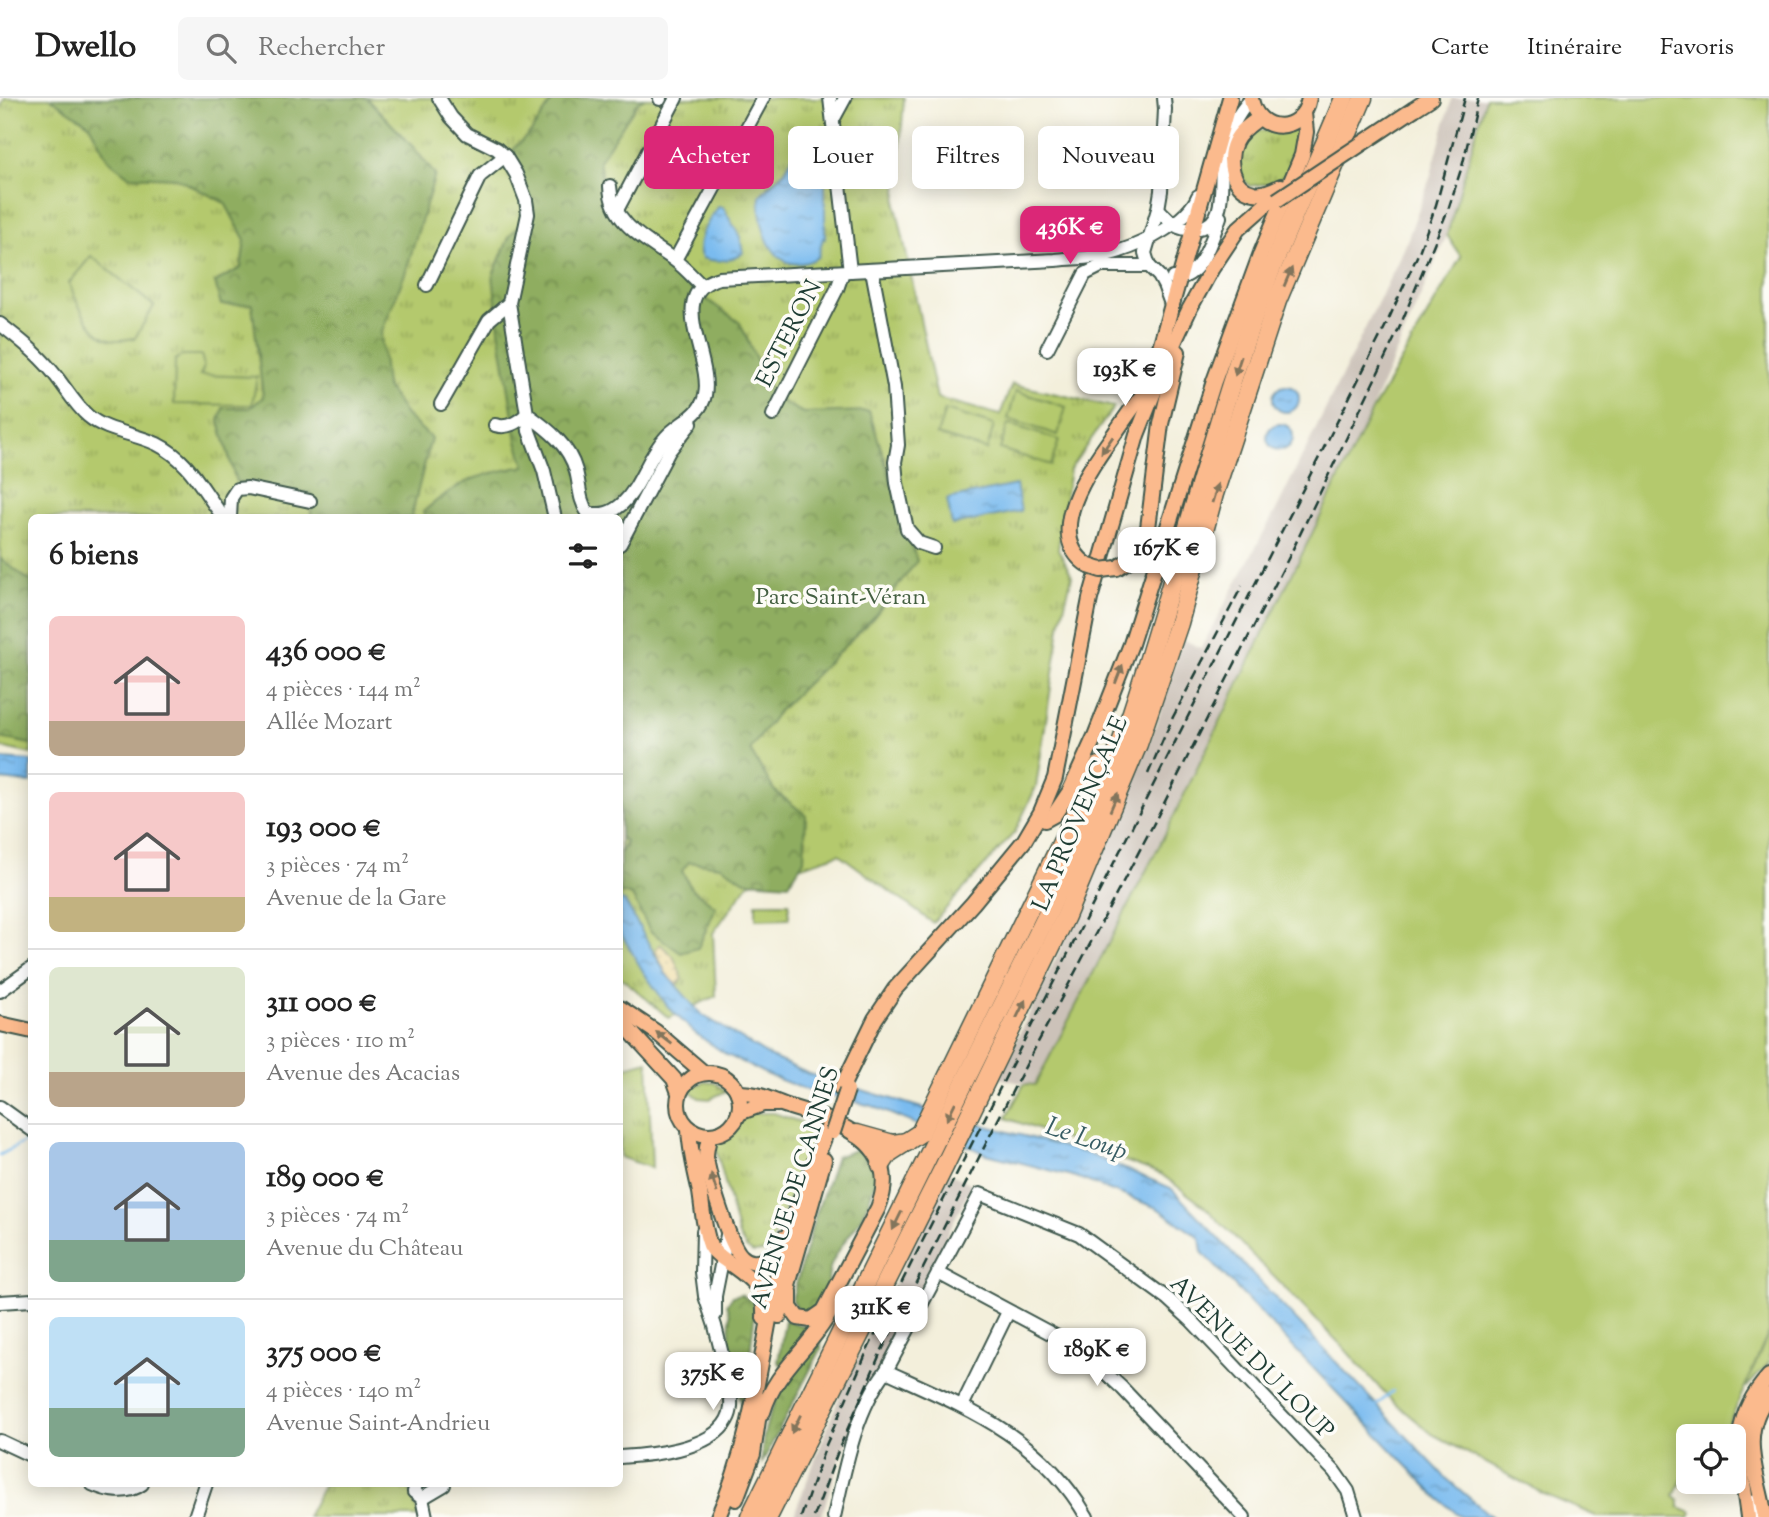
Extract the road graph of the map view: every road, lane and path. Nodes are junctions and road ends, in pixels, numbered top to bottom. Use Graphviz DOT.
graph roads {
  1 [pos="439,98"];
  2 [pos="676,98"];
  3 [pos="762,98"];
  4 [pos="830,98"];
  5 [pos="845,98"];
  6 [pos="1164,98"];
  7 [pos="1230,98"];
  8 [pos="1251,98"];
  9 [pos="1309,98"];
  10 [pos="1344,98"];
  11 [pos="1363,98"];
  12 [pos="1420,98"];
  13 [pos="1431,98"];
  14 [pos="1304,113"];
  15 [pos="1259,118"];
  16 [pos="833,120"];
  17 [pos="747,126"];
  18 [pos="1233,149"];
  19 [pos="505,156"];
  20 [pos="1211,167"];
  21 [pos="610,186"];
  22 [pos="714,189"];
  23 [pos="1280,193"];
  24 [pos="1158,209"];
  25 [pos="617,210"];
  26 [pos="1172,225"];
  27 [pos="1194,228"];
  28 [pos="1148,238"];
  29 [pos="1120,251"];
  30 [pos="675,260"];
  31 [pos="1147,260"];
  32 [pos="872,270"];
  33 [pos="846,272"];
  34 [pos="1159,276"];
  35 [pos="1180,279"];
  36 [pos="427,285"];
  37 [pos="701,285"];
  38 [pos="509,303"];
  39 [pos="1172,307"];
  40 [pos="0,324"];
  41 [pos="1046,349"];
  42 [pos="1178,352"];
  43 [pos="1147,390"];
  44 [pos="441,404"];
  45 [pos="699,408"];
  46 [pos="527,414"];
  47 [pos="774,415"];
  48 [pos="495,425"];
  49 [pos="1137,435"];
  50 [pos="310,501"];
  51 [pos="221,514"];
  52 [pos="230,514"];
  53 [pos="554,514"];
  54 [pos="594,514"];
  55 [pos="603,514"];
  56 [pos="623,538"];
  57 [pos="934,548"];
  58 [pos="1162,618"];
  59 [pos="1045,820"];
  60 [pos="28,971"];
  61 [pos="0,991"];
  62 [pos="623,1010"];
  63 [pos="623,1023"];
  64 [pos="0,1024"];
  65 [pos="28,1030"];
  66 [pos="0,1031"];
  67 [pos="28,1036"];
  68 [pos="862,1050"];
  69 [pos="704,1073"];
  70 [pos="680,1093"];
  71 [pos="738,1093"];
  72 [pos="780,1104"];
  73 [pos="0,1107"];
  74 [pos="739,1113"];
  75 [pos="28,1127"];
  76 [pos="689,1129"];
  77 [pos="830,1131"];
  78 [pos="857,1133"];
  79 [pos="710,1135"];
  80 [pos="916,1136"];
  81 [pos="936,1163"];
  82 [pos="881,1165"];
  83 [pos="797,1208"];
  84 [pos="703,1223"];
  85 [pos="728,1230"];
  86 [pos="723,1258"];
  87 [pos="745,1259"];
  88 [pos="847,1270"];
  89 [pos="702,1272"];
  90 [pos="938,1273"];
  91 [pos="744,1275"];
  92 [pos="791,1278"];
  93 [pos="718,1283"];
  94 [pos="28,1300"];
  95 [pos="0,1302"];
  96 [pos="1008,1312"];
  97 [pos="715,1326"];
  98 [pos="886,1371"];
  99 [pos="758,1374"];
  100 [pos="1769,1376"];
  101 [pos="1769,1395"];
  102 [pos="962,1406"];
  103 [pos="758,1430"];
  104 [pos="0,1441"];
  105 [pos="28,1454"];
  106 [pos="623,1457"];
  107 [pos="99,1487"];
  108 [pos="138,1487"];
  109 [pos="205,1487"];
  110 [pos="415,1487"];
  111 [pos="435,1488"];
  112 [pos="1746,1500"];
  113 [pos="1087,1516"];
  114 [pos="1243,1516"];
  115 [pos="195,1517"];
  116 [pos="426,1517"];
  117 [pos="718,1517"];
  118 [pos="727,1517"];
  119 [pos="750,1517"];
  120 [pos="768,1517"];
  121 [pos="834,1517"];
  122 [pos="1356,1517"];
  123 [pos="1748,1517"];
  124 [pos="1757,1517"];
  125 [pos="1765,1517"];
  1 -- 19 [label="street"];
  2 -- 25 [label="street"];
  3 -- 17 [label="street"];
  4 -- 16 [label="street"];
  5 -- 16 [label="street"];
  6 -- 24 [label="street"];
  7 -- 20 [label="main road"];
  8 -- 15 [label="main road"];
  8 -- 27 [label="street"];
  9 -- 14 [label="main road"];
  10 -- 58 [label="highway, LA PROVENÇALE, one-way"];
  81 -- 11 [label="highway, LA PROVENÇALE, one-way"];
  12 -- 23 [label="main road, AVENUE DE CANNES, bridge"];
  13 -- 23 [label="main road, AVENUE DE CANNES, bridge"];
  14 -- 15 [label="main road"];
  59 -- 14 [label="main road, one-way"];
  15 -- 18 [label="main road"];
  16 -- 33 [label="street"];
  18 -- 23 [label="main road"];
  18 -- 35 [label="street"];
  19 -- 36 [label="street"];
  19 -- 38 [label="street"];
  20 -- 26 [label="street"];
  20 -- 27 [label="main road"];
  21 -- 25 [label="street"];
  22 -- 30 [label="street"];
  23 -- 42 [label="main road, AVENUE DE CANNES"];
  23 -- 49 [label="main road, AVENUE DE CANNES"];
  24 -- 26 [label="street"];
  24 -- 28 [label="street"];
  25 -- 30 [label="street"];
  26 -- 27 [label="street"];
  26 -- 28 [label="street"];
  27 -- 35 [label="main road"];
  28 -- 29 [label="street"];
  28 -- 31 [label="street"];
  29 -- 31 [label="street"];
  29 -- 32 [label="street"];
  30 -- 37 [label="street"];
  31 -- 34 [label="street"];
  31 -- 41 [label="street"];
  32 -- 33 [label="street"];
  32 -- 57 [label="street"];
  33 -- 37 [label="street"];
  33 -- 47 [label="street, ESTERON"];
  34 -- 35 [label="street"];
  34 -- 39 [label="street"];
  35 -- 39 [label="main road"];
  37 -- 45 [label="street"];
  38 -- 44 [label="street"];
  38 -- 46 [label="street"];
  39 -- 43 [label="main road"];
  40 -- 51 [label="street"];
  43 -- 42 [label="main road, one-way, bridge"];
  42 -- 59 [label="main road, AVENUE DE CANNES"];
  43 -- 49 [label="main road"];
  45 -- 55 [label="street"];
  45 -- 56 [label="street"];
  46 -- 48 [label="street"];
  46 -- 53 [label="street"];
  46 -- 54 [label="street"];
  49 -- 68 [label="main road, AVENUE DE CANNES"];
  50 -- 52 [label="street"];
  58 -- 80 [label="highway"];
  58 -- 81 [label="highway, LA PROVENÇALE, one-way"];
  59 -- 68 [label="main road, AVENUE DE CANNES"];
  60 -- 61 [label="street"];
  69 -- 62 [label="main road, one-way"];
  63 -- 70 [label="main road"];
  64 -- 65 [label="main road"];
  66 -- 67 [label="main road"];
  68 -- 77 [label="main road, AVENUE DE CANNES, bridge"];
  69 -- 70 [label="main road"];
  69 -- 71 [label="main road"];
  70 -- 76 [label="main road"];
  71 -- 72 [label="main road"];
  71 -- 74 [label="main road"];
  72 -- 74 [label="main road"];
  72 -- 78 [label="main road"];
  73 -- 75 [label="street"];
  74 -- 79 [label="main road"];
  76 -- 79 [label="main road"];
  76 -- 84 [label="main road"];
  77 -- 83 [label="main road, AVENUE DE CANNES"];
  77 -- 92 [label="main road, AVENUE DE CANNES"];
  78 -- 80 [label="highway"];
  78 -- 82 [label="main road"];
  85 -- 79 [label="main road, one-way"];
  80 -- 82 [label="highway"];
  81 -- 119 [label="highway, LA PROVENÇALE, one-way"];
  81 -- 120 [label="highway, LA PROVENÇALE"];
  82 -- 88 [label="main road"];
  83 -- 87 [label="main road"];
  83 -- 99 [label="main road, AVENUE DE CANNES"];
  84 -- 86 [label="main road"];
  84 -- 89 [label="street"];
  85 -- 86 [label="street"];
  85 -- 87 [label="main road"];
  86 -- 87 [label="street"];
  86 -- 89 [label="street"];
  86 -- 91 [label="main road"];
  86 -- 93 [label="street"];
  88 -- 92 [label="main road"];
  88 -- 103 [label="main road"];
  89 -- 93 [label="street"];
  89 -- 97 [label="street"];
  90 -- 96 [label="street"];
  90 -- 98 [label="street"];
  90 -- 122 [label="street, AVENUE DU LOUP"];
  91 -- 93 [label="street"];
  91 -- 99 [label="main road"];
  92 -- 103 [label="main road, AVENUE DE CANNES"];
  93 -- 97 [label="street"];
  94 -- 95 [label="street"];
  96 -- 102 [label="street"];
  96 -- 114 [label="street"];
  97 -- 106 [label="street"];
  98 -- 102 [label="street"];
  98 -- 121 [label="street"];
  99 -- 117 [label="main road"];
  100 -- 112 [label="main road"];
  101 -- 125 [label="main road"];
  102 -- 113 [label="street"];
  103 -- 118 [label="main road, AVENUE DE CANNES"];
  104 -- 105 [label="street"];
  107 -- 108 [label="street"];
  109 -- 115 [label="street"];
  110 -- 111 [label="street"];
  111 -- 116 [label="street"];
  112 -- 123 [label="main road"];
  112 -- 124 [label="street"];
}
